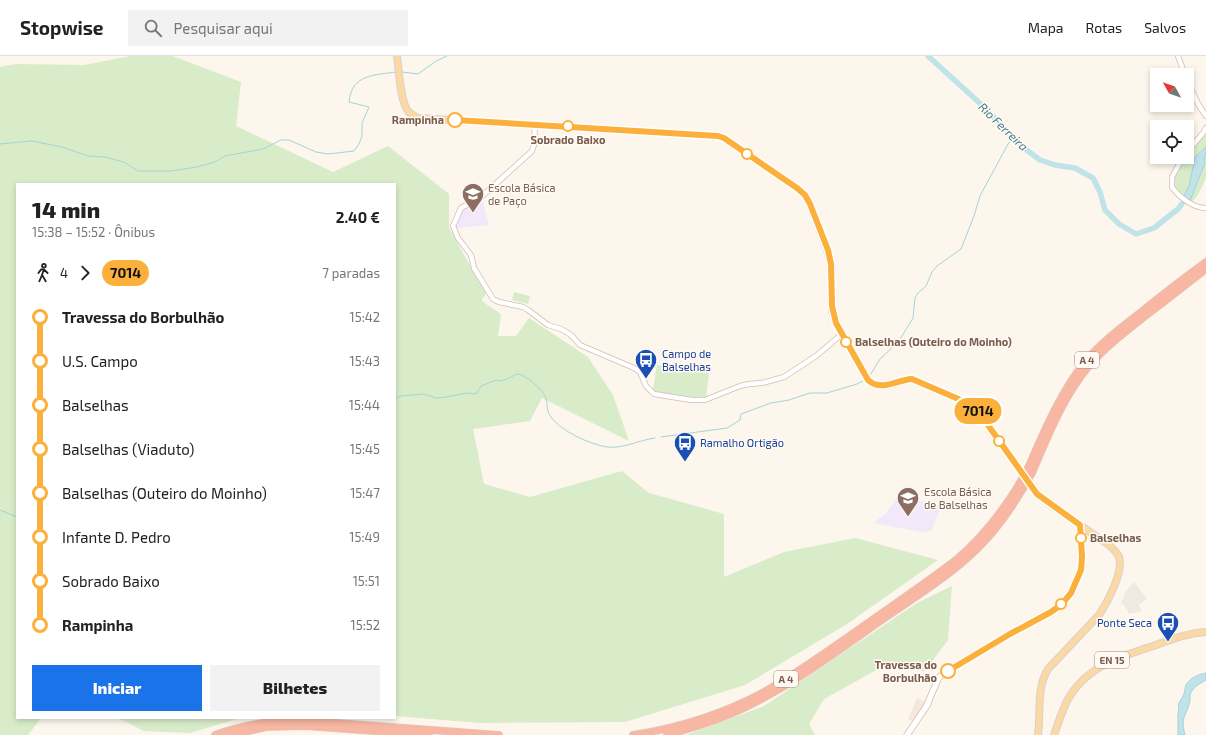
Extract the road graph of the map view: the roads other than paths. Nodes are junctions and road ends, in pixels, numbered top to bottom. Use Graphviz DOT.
graph roads {
  1 [pos="397,56"];
  2 [pos="1178,56"];
  3 [pos="1182,68"];
  4 [pos="1194,95"];
  5 [pos="1206,116"];
  6 [pos="535,124"];
  7 [pos="1206,128"];
  8 [pos="1194,143"];
  9 [pos="1180,164"];
  10 [pos="1206,208"];
  11 [pos="1206,262"];
  12 [pos="1206,269"];
  13 [pos="842,334"];
  14 [pos="1030,471"];
  15 [pos="1020,488"];
  16 [pos="1083,532"];
  17 [pos="1206,632"];
  18 [pos="215,735"];
  19 [pos="232,735"];
  20 [pos="429,735"];
  21 [pos="499,735"];
  22 [pos="633,735"];
  23 [pos="667,735"];
  24 [pos="907,735"];
  25 [pos="1038,735"];
  26 [pos="1054,735"];
  1 -- 6 [label="main road"];
  2 -- 3 [label="street"];
  4 -- 5 [label="street"];
  6 -- 13 [label="main road"];
  6 -- 13 [label="street"];
  7 -- 8 [label="street"];
  9 -- 10 [label="street"];
  11 -- 14 [label="highway, A 4"];
  12 -- 14 [label="highway, A 4"];
  13 -- 16 [label="main road"];
  14 -- 15 [label="highway, A 4, bridge"];
  15 -- 22 [label="highway, A 4"];
  15 -- 23 [label="highway, A 4"];
  16 -- 24 [label="main road"];
  16 -- 25 [label="main road"];
  17 -- 26 [label="main road, EN 15"];
  18 -- 21 [label="highway"];
  19 -- 20 [label="highway"];
}
